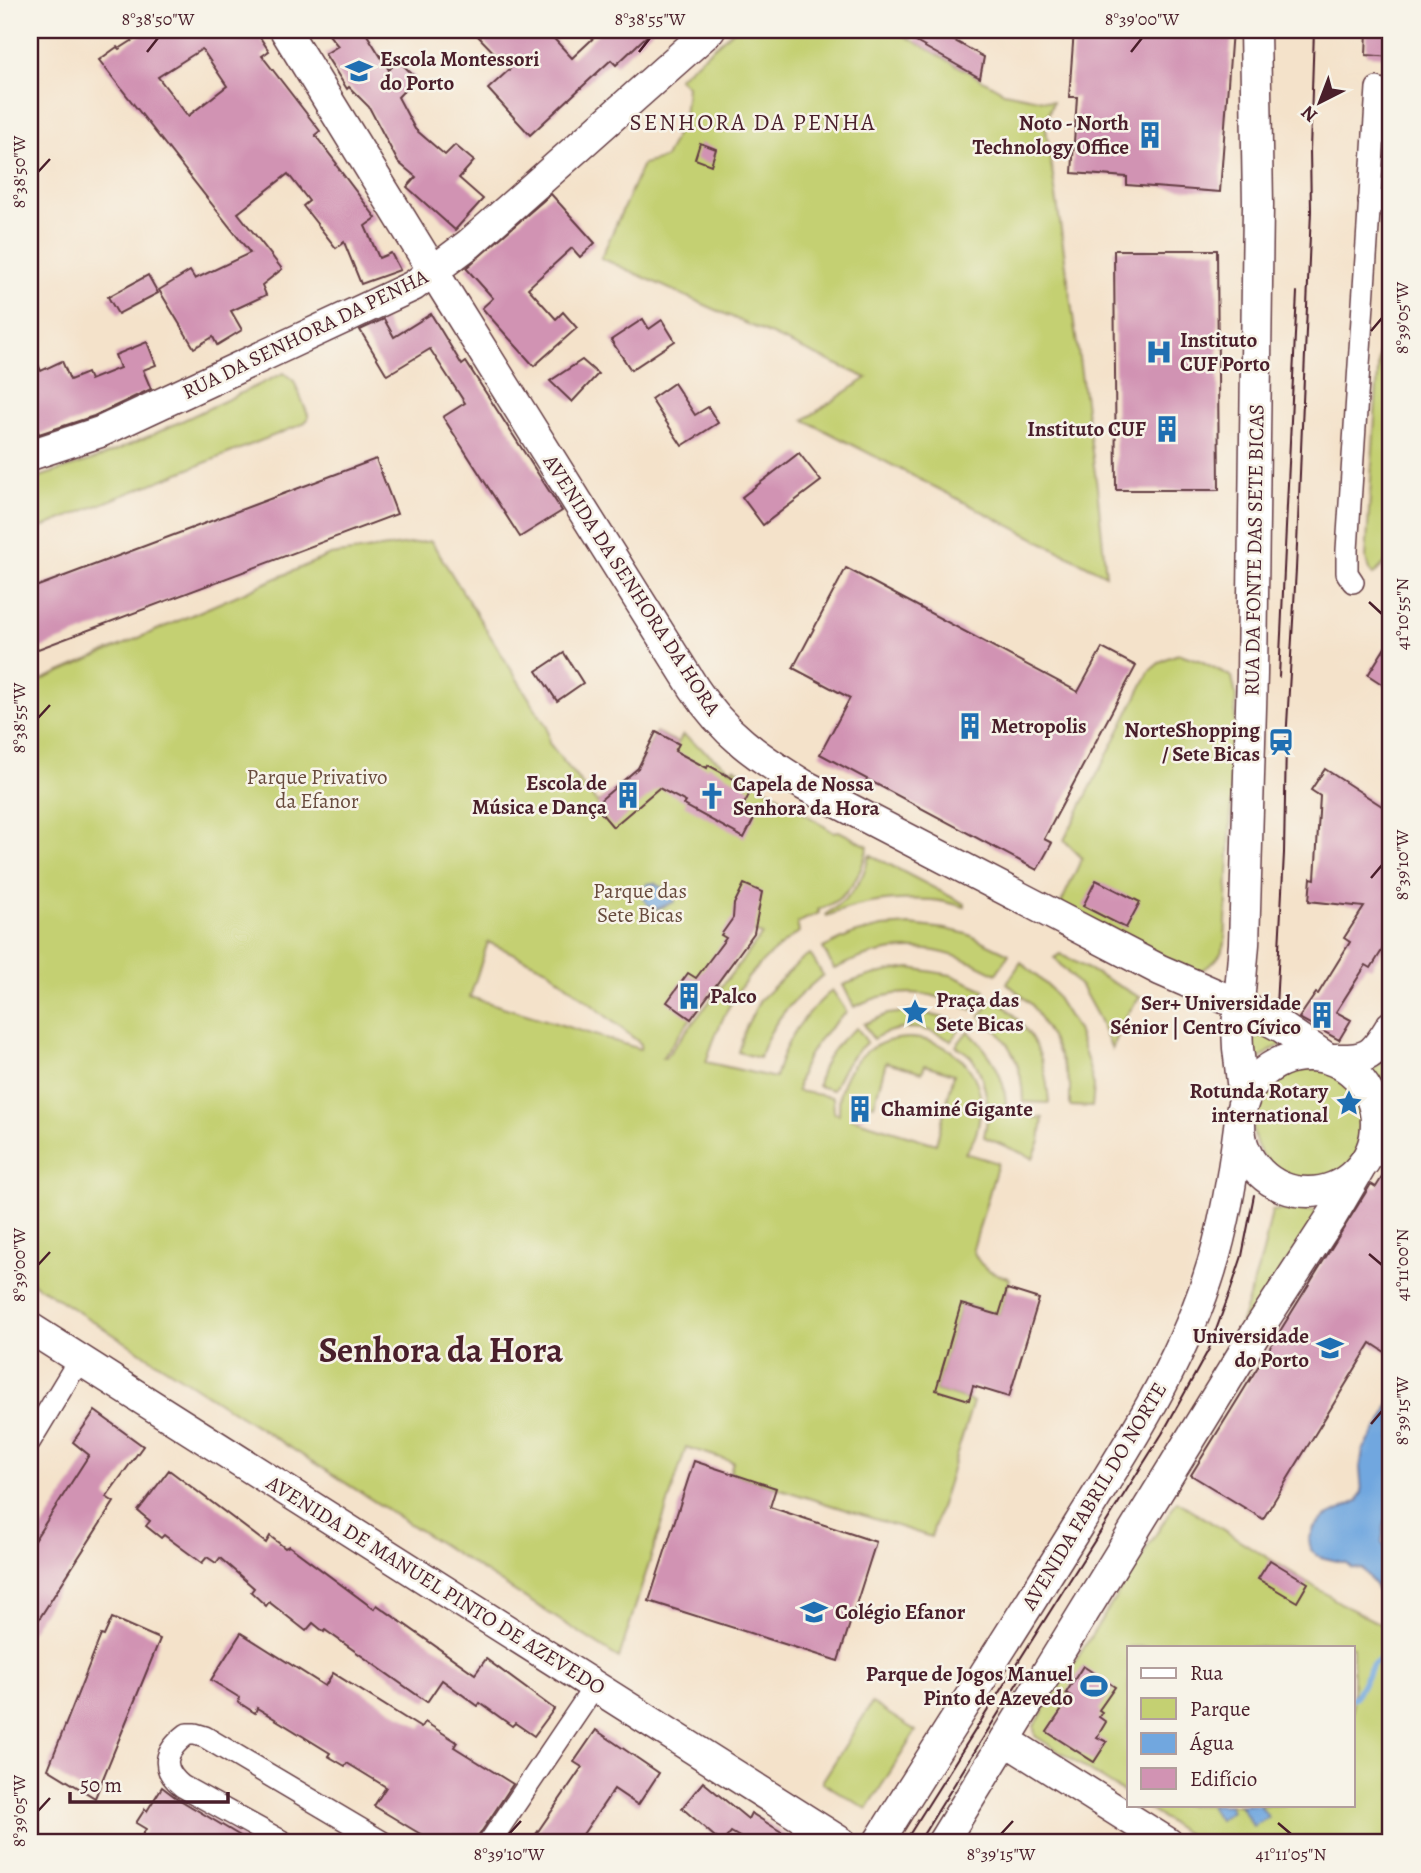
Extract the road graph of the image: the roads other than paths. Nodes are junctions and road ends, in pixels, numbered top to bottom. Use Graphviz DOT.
graph roads {
  1 [pos="285,30"];
  2 [pos="710,30"];
  3 [pos="1255,30"];
  4 [pos="1377,89"];
  5 [pos="1369,201"];
  6 [pos="1391,202"];
  7 [pos="434,272"];
  8 [pos="30,455"];
  9 [pos="1353,582"];
  10 [pos="1244,944"];
  11 [pos="1184,982"];
  12 [pos="1238,1015"];
  13 [pos="1391,1026"];
  14 [pos="1329,1058"];
  15 [pos="1242,1109"];
  16 [pos="1380,1141"];
  17 [pos="30,1328"];
  18 [pos="79,1360"];
  19 [pos="30,1441"];
  20 [pos="595,1686"];
  21 [pos="1005,1740"];
  22 [pos="361,1837"];
  23 [pos="285,1843"];
  24 [pos="384,1843"];
  25 [pos="489,1843"];
  26 [pos="842,1843"];
  27 [pos="878,1843"];
  28 [pos="942,1843"];
  29 [pos="1168,1843"];
  1 -- 7 [label="main road, AVENIDA DA SENHORA DA HORA"];
  2 -- 7 [label="main road, RUA DA SENHORA DA PENHA"];
  3 -- 10 [label="main road, RUA DA FONTE DAS SETE BICAS"];
  4 -- 5 [label="street"];
  5 -- 6 [label="street"];
  5 -- 9 [label="street"];
  7 -- 8 [label="main road, RUA DA SENHORA DA PENHA"];
  7 -- 11 [label="main road, AVENIDA DA SENHORA DA HORA"];
  10 -- 11 [label="main road"];
  10 -- 12 [label="main road, RUA DA FONTE DAS SETE BICAS"];
  11 -- 12 [label="main road, AVENIDA DA SENHORA DA HORA"];
  12 -- 14 [label="main road, AVENIDA DA SENHORA DA HORA"];
  12 -- 15 [label="main road, RUA DA FONTE DAS SETE BICAS"];
  13 -- 14 [label="main road"];
  14 -- 15 [label="main road"];
  14 -- 16 [label="main road"];
  15 -- 16 [label="main road"];
  15 -- 27 [label="main road, AVENIDA FABRIL DO NORTE"];
  16 -- 21 [label="main road"];
  17 -- 18 [label="main road, AVENIDA DE MANUEL PINTO DE AZEVEDO"];
  18 -- 19 [label="street"];
  18 -- 20 [label="main road, AVENIDA DE MANUEL PINTO DE AZEVEDO"];
  20 -- 25 [label="street"];
  20 -- 26 [label="main road, AVENIDA DE MANUEL PINTO DE AZEVEDO"];
  21 -- 28 [label="main road"];
  21 -- 29 [label="main road"];
  22 -- 23 [label="street"];
  22 -- 24 [label="street"];
}
